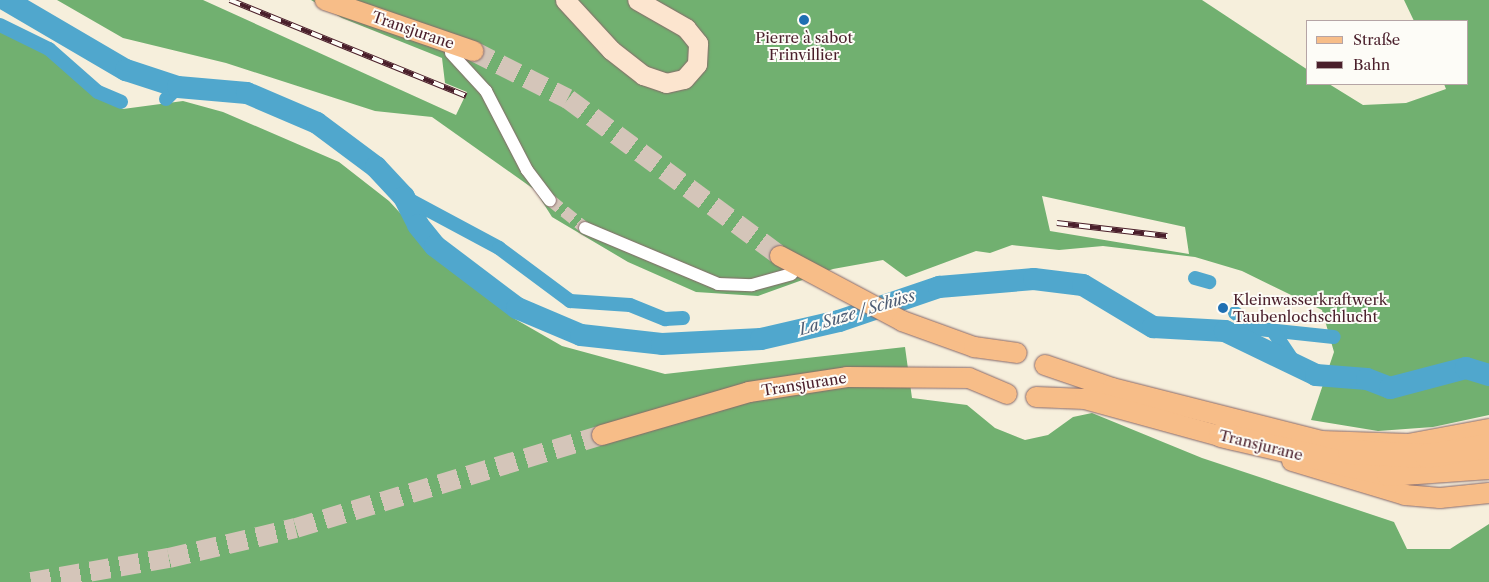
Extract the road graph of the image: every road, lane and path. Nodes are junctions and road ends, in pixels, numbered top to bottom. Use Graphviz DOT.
graph roads {
  1 [pos="325,0"];
  2 [pos="565,0"];
  3 [pos="637,0"];
  4 [pos="473,50"];
  5 [pos="452,53"];
  6 [pos="550,200"];
  7 [pos="585,228"];
  8 [pos="780,256"];
  9 [pos="801,274"];
  10 [pos="1017,354"];
  11 [pos="1045,365"];
  12 [pos="1008,394"];
  13 [pos="1036,397"];
  14 [pos="1489,429"];
  15 [pos="602,435"];
  16 [pos="1221,435"];
  17 [pos="1292,436"];
  18 [pos="1489,446"];
  19 [pos="1489,467"];
  20 [pos="1489,493"];
  1 -- 4 [label="main road, Transjurane"];
  2 -- 3 [label="street"];
  5 -- 6 [label="street"];
  7 -- 9 [label="street"];
  8 -- 9 [label="main road"];
  9 -- 10 [label="main road"];
  10 -- 11 [label="main road"];
  10 -- 12 [label="main road"];
  11 -- 13 [label="main road"];
  11 -- 17 [label="main road, Transjurane"];
  12 -- 13 [label="main road"];
  12 -- 15 [label="main road, Transjurane"];
  13 -- 16 [label="main road, Transjurane"];
  14 -- 17 [label="main road"];
  16 -- 19 [label="highway, Transjurane"];
  16 -- 20 [label="main road"];
  17 -- 18 [label="highway, Transjurane"];
}
